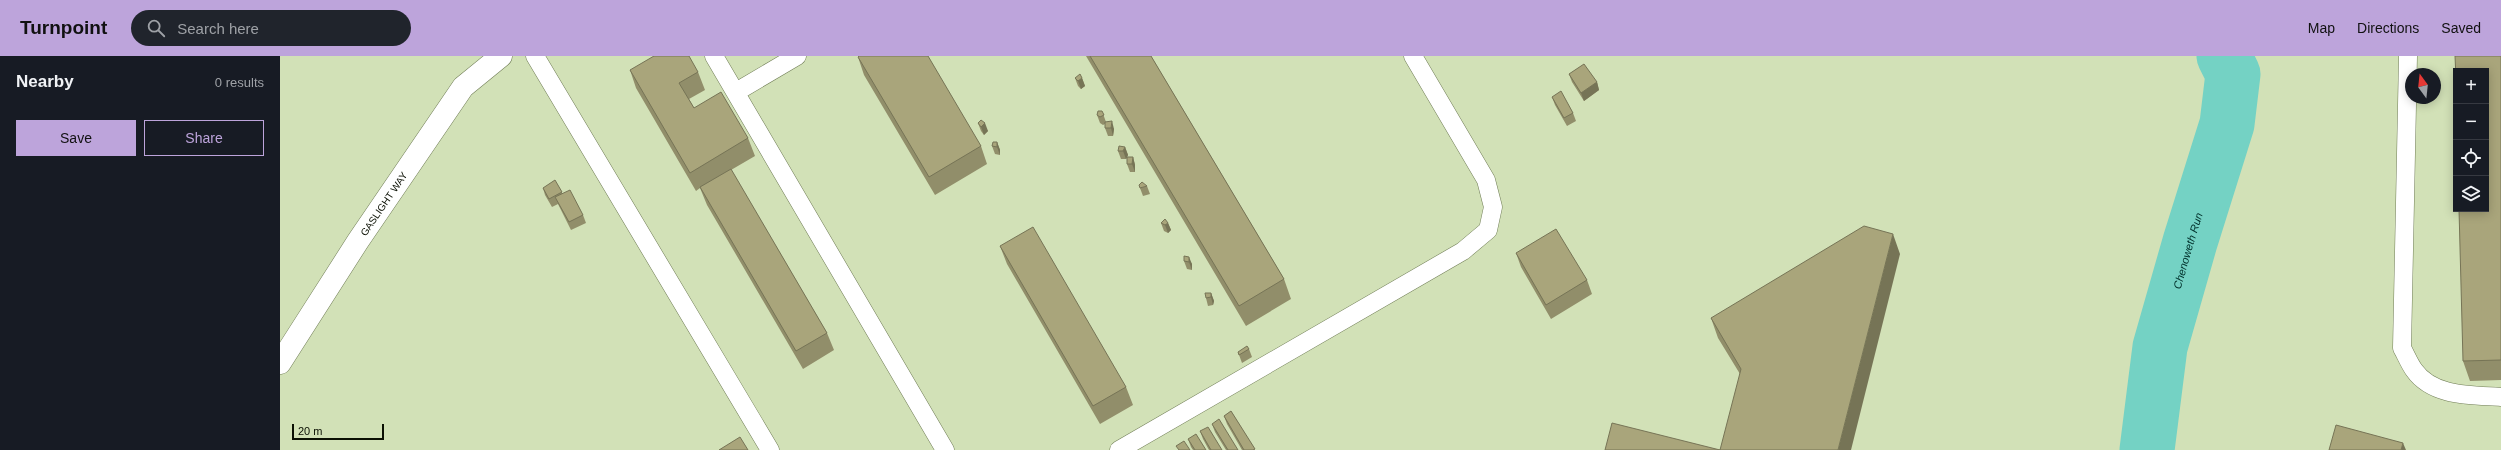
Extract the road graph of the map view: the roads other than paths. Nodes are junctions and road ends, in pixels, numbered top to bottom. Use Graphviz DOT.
graph roads {
  1 [pos="501,56"];
  2 [pos="535,56"];
  3 [pos="714,56"];
  4 [pos="797,56"];
  5 [pos="1413,56"];
  6 [pos="2408,56"];
  7 [pos="736,92"];
  8 [pos="280,363"];
  9 [pos="2501,397"];
  10 [pos="770,450"];
  11 [pos="945,450"];
  12 [pos="1119,450"];
  1 -- 8 [label="street, GASLIGHT WAY"];
  2 -- 10 [label="lane"];
  3 -- 7 [label="lane"];
  4 -- 7 [label="lane"];
  5 -- 12 [label="lane"];
  6 -- 9 [label="lane"];
  7 -- 11 [label="lane"];
}
